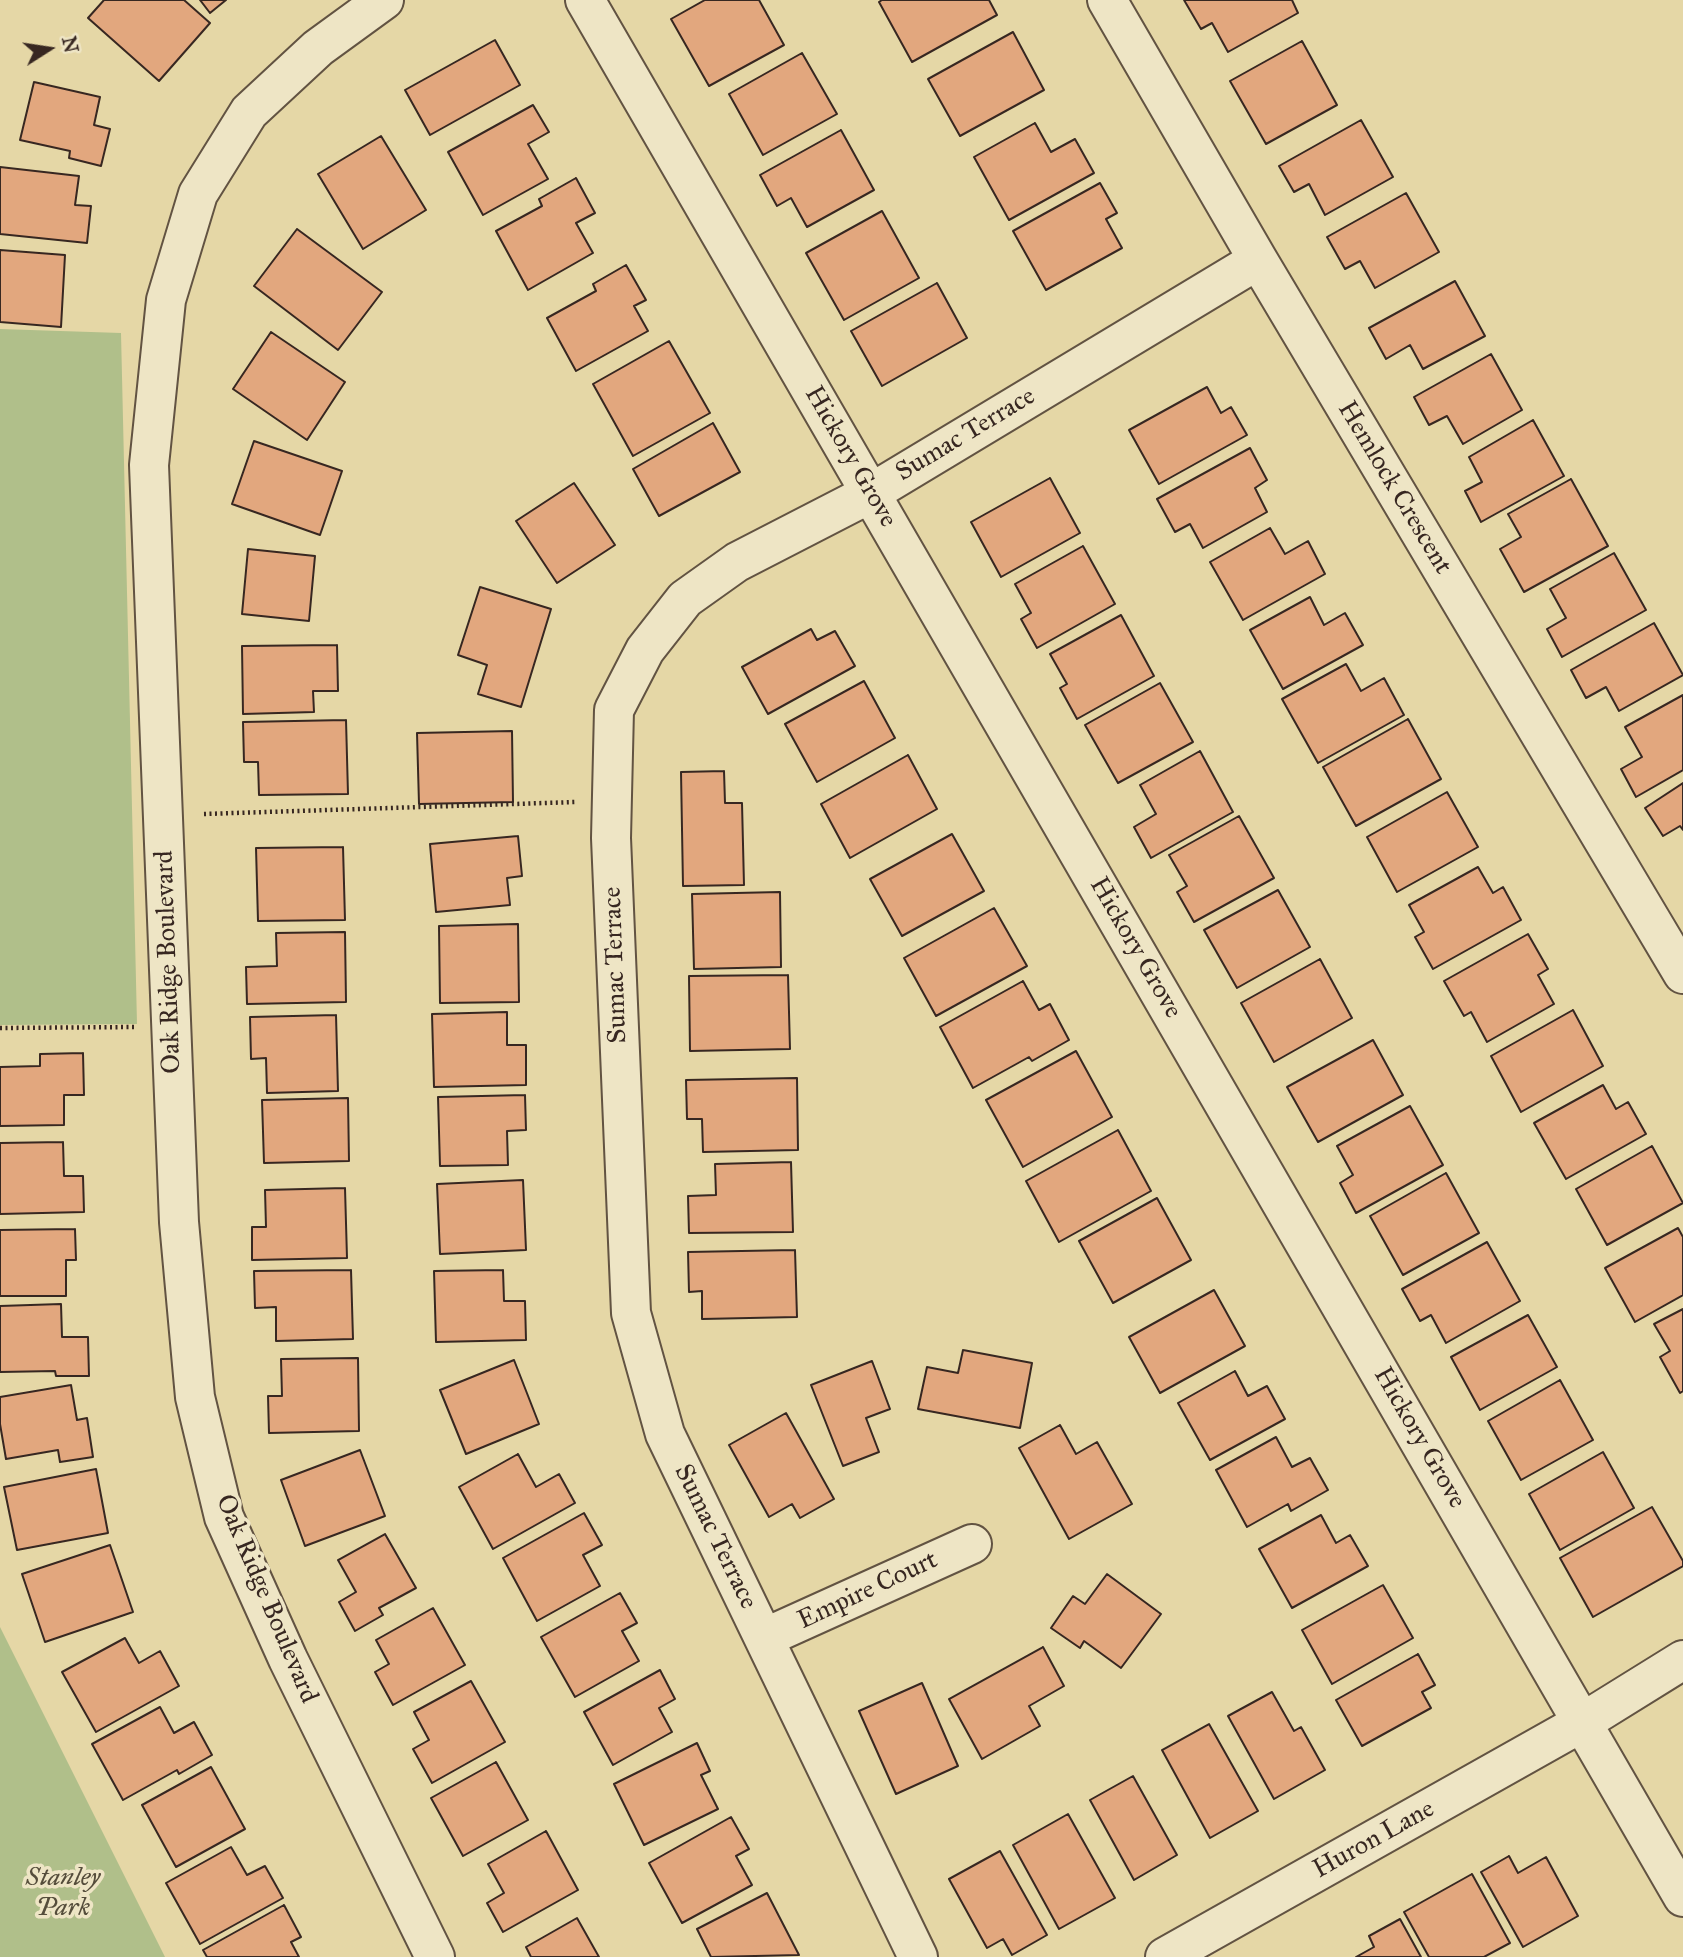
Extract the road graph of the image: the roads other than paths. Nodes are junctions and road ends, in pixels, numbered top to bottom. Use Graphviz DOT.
graph roads {
  1 [pos="384,0"];
  2 [pos="585,0"];
  3 [pos="1107,0"];
  4 [pos="1258,260"];
  5 [pos="871,493"];
  6 [pos="1683,974"];
  7 [pos="972,1544"];
  8 [pos="764,1638"];
  9 [pos="1683,1660"];
  10 [pos="1583,1722"];
  11 [pos="1683,1897"];
  12 [pos="435,1957"];
  13 [pos="918,1957"];
  14 [pos="1165,1957"];
  1 -- 12 [label="street, Oak Ridge Boulevard"];
  2 -- 5 [label="street, Hickory Grove"];
  3 -- 4 [label="street, Hemlock Crescent"];
  4 -- 5 [label="street, Sumac Terrace"];
  4 -- 6 [label="street, Hemlock Crescent"];
  5 -- 8 [label="street, Sumac Terrace"];
  5 -- 10 [label="street, Hickory Grove"];
  7 -- 8 [label="street, Empire Court"];
  8 -- 13 [label="street, Sumac Terrace"];
  9 -- 10 [label="street"];
  10 -- 11 [label="street, Hickory Grove"];
  10 -- 14 [label="street, Huron Lane"];
}
